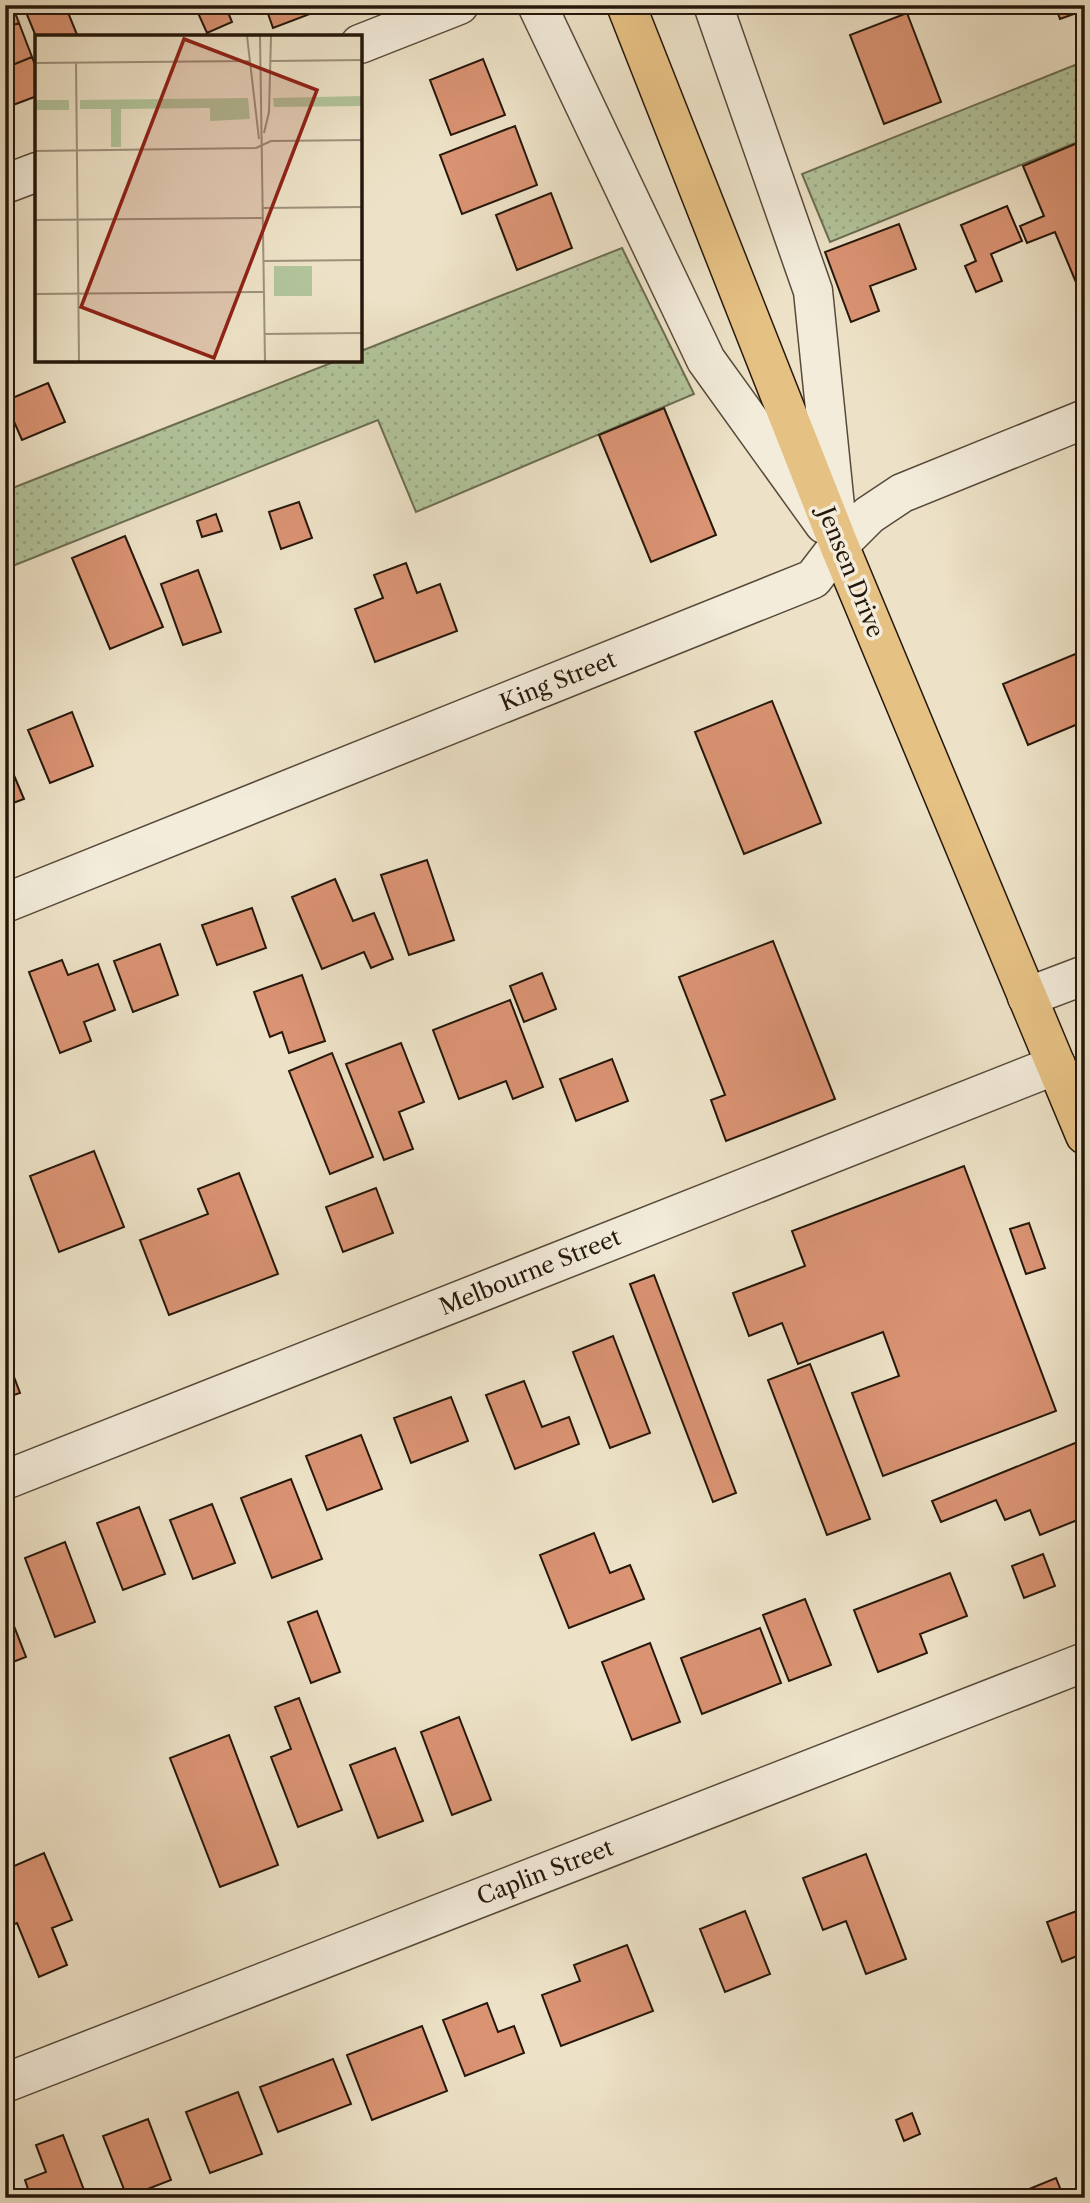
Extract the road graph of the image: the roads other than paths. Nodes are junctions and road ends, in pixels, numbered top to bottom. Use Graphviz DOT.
graph roads {
  1 [pos="459,5"];
  2 [pos="537,5"];
  3 [pos="626,5"];
  4 [pos="713,5"];
  5 [pos="362,43"];
  6 [pos="35,173"];
  7 [pos="5,184"];
  8 [pos="1085,419"];
  9 [pos="839,545"];
  10 [pos="5,903"];
  11 [pos="1085,975"];
  12 [pos="1027,997"];
  13 [pos="1056,1065"];
  14 [pos="1085,1135"];
  15 [pos="5,1480"];
  16 [pos="1085,1662"];
  17 [pos="5,2083"];
  1 -- 5 [label="street"];
  2 -- 9 [label="street"];
  3 -- 9 [label="main road, Jensen Drive"];
  4 -- 9 [label="street"];
  6 -- 7 [label="street"];
  8 -- 9 [label="street, King Street"];
  9 -- 10 [label="street, King Street"];
  9 -- 12 [label="main road, Jensen Drive"];
  11 -- 12 [label="street"];
  12 -- 13 [label="main road, Jensen Drive"];
  13 -- 14 [label="main road, Jensen Drive"];
  13 -- 15 [label="street, Melbourne Street"];
  16 -- 17 [label="street, Caplin Street"];
}
